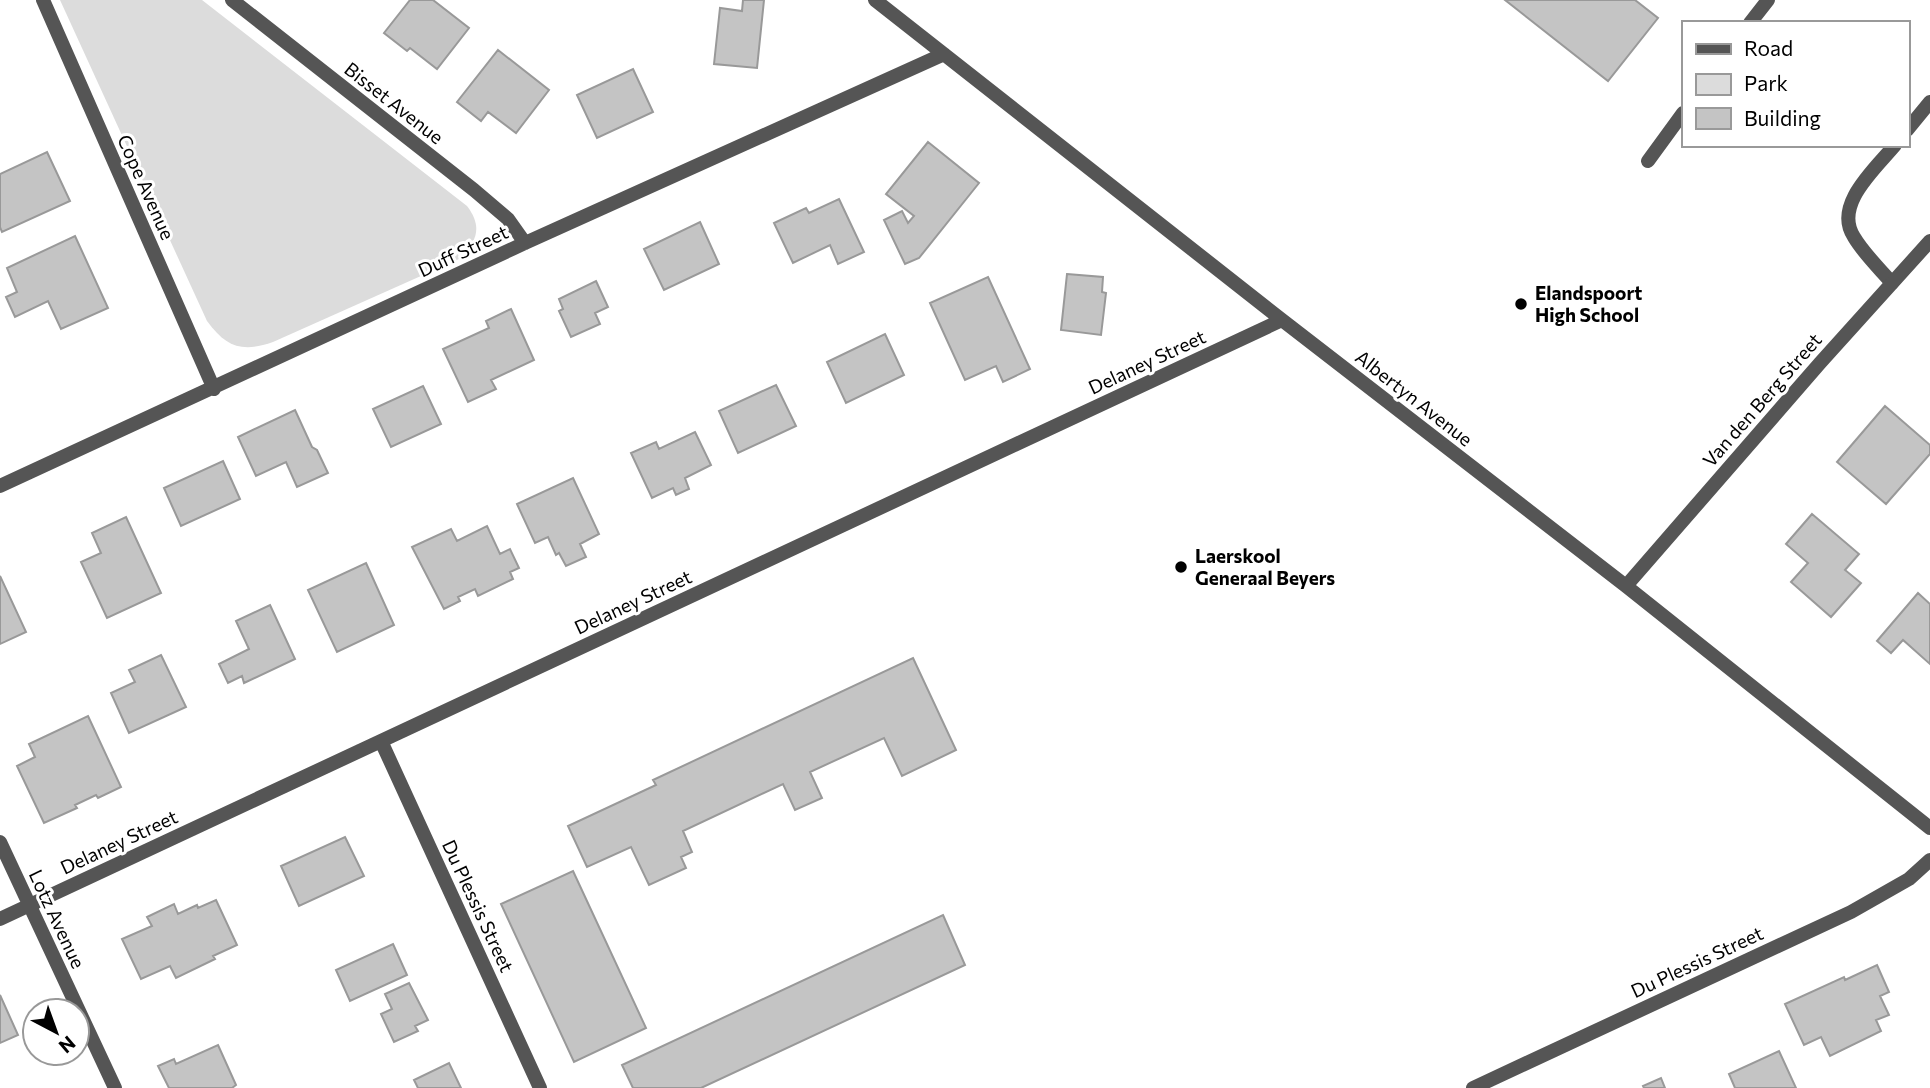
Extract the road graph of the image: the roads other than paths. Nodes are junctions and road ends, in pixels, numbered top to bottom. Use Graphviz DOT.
graph roads {
  1 [pos="43,0"];
  2 [pos="232,0"];
  3 [pos="875,0"];
  4 [pos="1768,0"];
  5 [pos="1752,21"];
  6 [pos="944,54"];
  7 [pos="1930,102"];
  8 [pos="1682,114"];
  9 [pos="1909,128"];
  10 [pos="1893,147"];
  11 [pos="1648,161"];
  12 [pos="1930,241"];
  13 [pos="525,243"];
  14 [pos="1892,283"];
  15 [pos="1282,320"];
  16 [pos="214,389"];
  17 [pos="0,486"];
  18 [pos="1626,586"];
  19 [pos="381,741"];
  20 [pos="1930,828"];
  21 [pos="0,842"];
  22 [pos="1930,860"];
  23 [pos="29,905"];
  24 [pos="0,919"];
  25 [pos="115,1088"];
  26 [pos="540,1088"];
  27 [pos="1473,1088"];
  1 -- 16 [label="street, Cope Avenue"];
  2 -- 13 [label="street, Bisset Avenue"];
  3 -- 6 [label="street, Albertyn Avenue"];
  4 -- 5 [label="street"];
  6 -- 13 [label="street, Duff Street"];
  6 -- 15 [label="street, Albertyn Avenue"];
  7 -- 9 [label="street"];
  8 -- 11 [label="street"];
  10 -- 14 [label="street"];
  12 -- 14 [label="street, Van den Berg Street"];
  13 -- 16 [label="street, Duff Street"];
  14 -- 18 [label="street, Van den Berg Street"];
  15 -- 18 [label="street, Albertyn Avenue"];
  15 -- 19 [label="street, Delaney Street"];
  16 -- 17 [label="street, Duff Street"];
  18 -- 20 [label="street, Albertyn Avenue"];
  19 -- 23 [label="street, Delaney Street"];
  19 -- 26 [label="street, Du Plessis Street"];
  21 -- 23 [label="street, Lotz Avenue"];
  22 -- 27 [label="street, Du Plessis Street"];
  23 -- 24 [label="street, Delaney Street"];
  23 -- 25 [label="street, Lotz Avenue"];
}
